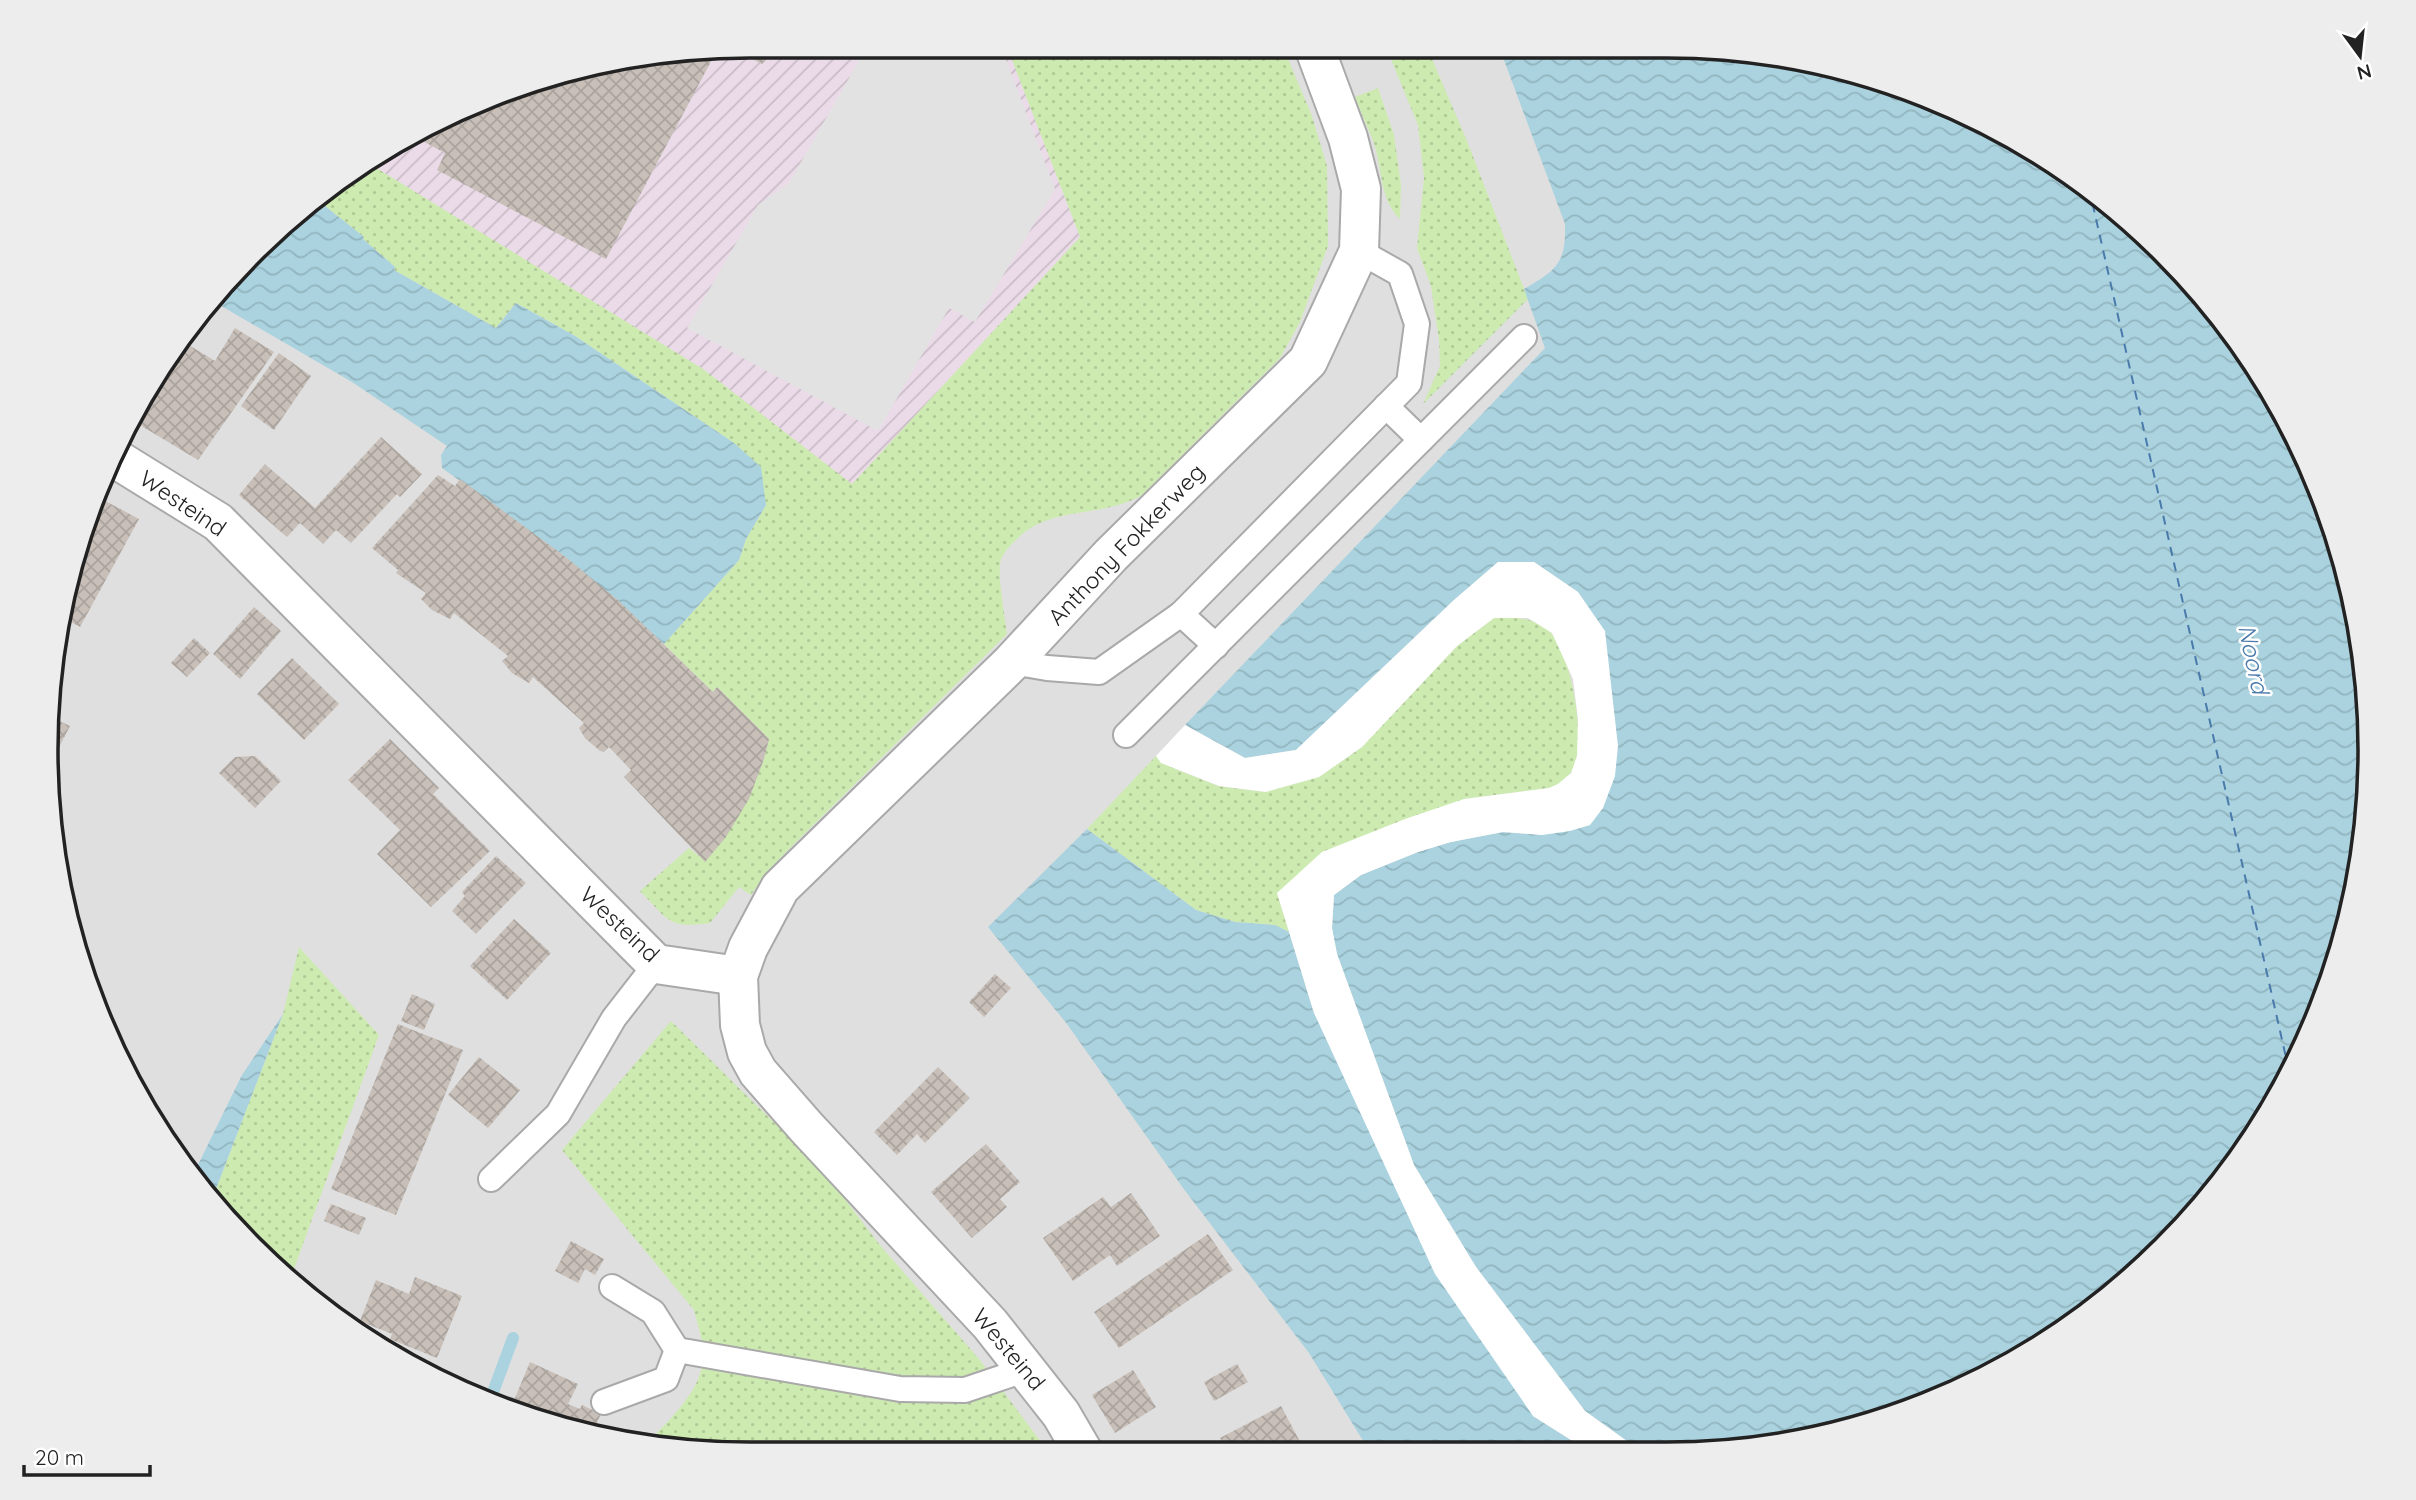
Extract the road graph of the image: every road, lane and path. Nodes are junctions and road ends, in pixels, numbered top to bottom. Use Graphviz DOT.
graph roads {
  1 [pos="1319,58"];
  2 [pos="1359,251"];
  3 [pos="1524,337"];
  4 [pos="1386,406"];
  5 [pos="1421,440"];
  6 [pos="121,462"];
  7 [pos="1181,614"];
  8 [pos="1216,646"];
  9 [pos="1012,662"];
  10 [pos="1126,735"];
  11 [pos="656,964"];
  12 [pos="738,976"];
  13 [pos="491,1179"];
  14 [pos="612,1287"];
  15 [pos="677,1350"];
  16 [pos="1027,1370"];
  17 [pos="604,1402"];
  18 [pos="1077,1442"];
  1 -- 2 [label="street, Anthony Fokkerweg"];
  2 -- 4 [label="lane"];
  2 -- 9 [label="street, Anthony Fokkerweg"];
  3 -- 5 [label="lane"];
  4 -- 5 [label="lane"];
  4 -- 7 [label="lane"];
  5 -- 8 [label="lane"];
  6 -- 11 [label="street, Westeind"];
  7 -- 8 [label="lane"];
  7 -- 9 [label="lane"];
  8 -- 10 [label="lane"];
  9 -- 12 [label="street, Anthony Fokkerweg"];
  11 -- 12 [label="street, Westeind"];
  11 -- 13 [label="lane"];
  12 -- 16 [label="street, Westeind"];
  14 -- 15 [label="lane"];
  15 -- 16 [label="lane"];
  15 -- 17 [label="lane"];
  16 -- 18 [label="street, Westeind"];
}
